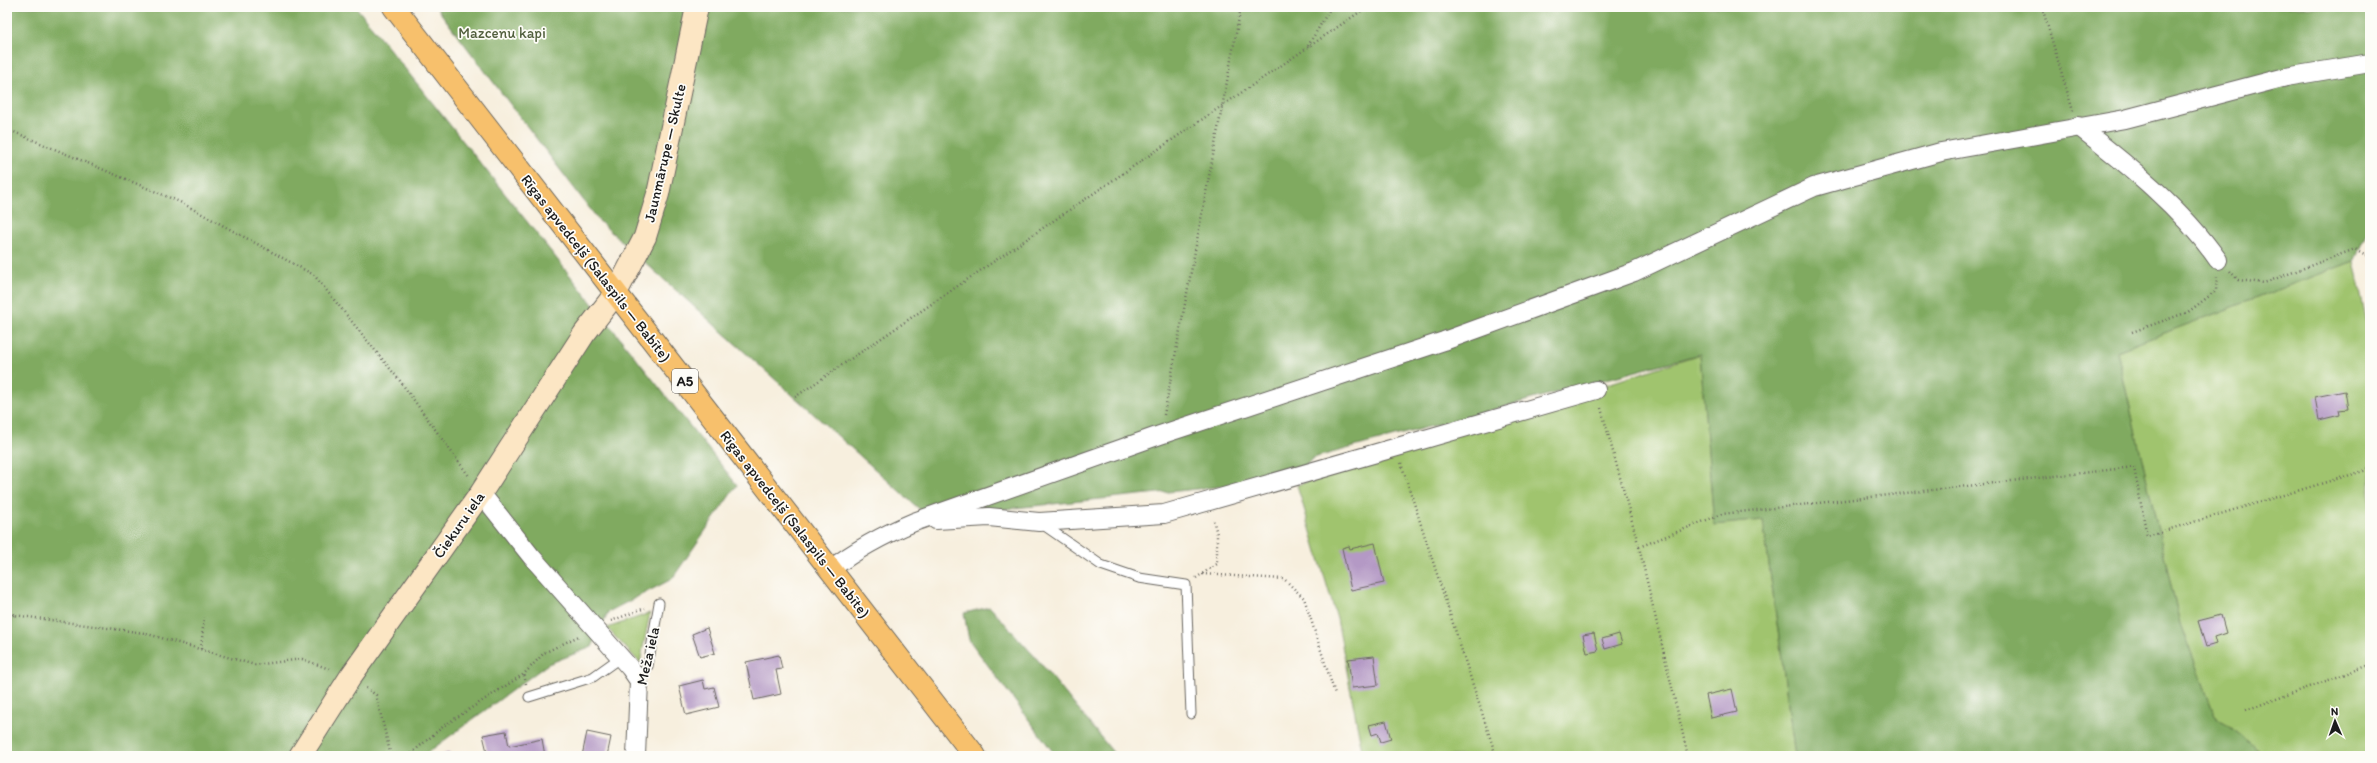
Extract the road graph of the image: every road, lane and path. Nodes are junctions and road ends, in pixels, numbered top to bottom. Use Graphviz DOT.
graph roads {
  1 [pos="394,7"];
  2 [pos="698,7"];
  3 [pos="1241,7"];
  4 [pos="1331,7"];
  5 [pos="1367,7"];
  6 [pos="2042,7"];
  7 [pos="1307,47"];
  8 [pos="2370,63"];
  9 [pos="1222,105"];
  10 [pos="2078,126"];
  11 [pos="7,129"];
  12 [pos="2370,256"];
  13 [pos="2218,260"];
  14 [pos="616,293"];
  15 [pos="2132,332"];
  16 [pos="1596,390"];
  17 [pos="795,397"];
  18 [pos="1160,435"];
  19 [pos="1396,447"];
  20 [pos="2370,469"];
  21 [pos="481,493"];
  22 [pos="1208,501"];
  23 [pos="914,522"];
  24 [pos="1039,522"];
  25 [pos="1638,546"];
  26 [pos="830,569"];
  27 [pos="1202,574"];
  28 [pos="1186,585"];
  29 [pos="659,603"];
  30 [pos="7,608"];
  31 [pos="14,615"];
  32 [pos="204,616"];
  33 [pos="7,621"];
  34 [pos="201,649"];
  35 [pos="621,657"];
  36 [pos="2370,665"];
  37 [pos="524,674"];
  38 [pos="351,676"];
  39 [pos="639,682"];
  40 [pos="1335,694"];
  41 [pos="529,697"];
  42 [pos="2246,710"];
  43 [pos="1191,714"];
  44 [pos="300,756"];
  45 [pos="391,756"];
  46 [pos="408,756"];
  47 [pos="636,756"];
  48 [pos="975,756"];
  49 [pos="1496,756"];
  50 [pos="1688,756"];
  1 -- 14 [label="highway, Rīgas apvedceļš (Salaspils — Babīte) / A5"];
  2 -- 14 [label="main road, Jaunmārupe — Skulte"];
  3 -- 9 [label="path"];
  4 -- 7 [label="path"];
  5 -- 7 [label="path"];
  6 -- 10 [label="path"];
  7 -- 9 [label="path"];
  8 -- 10 [label="street"];
  9 -- 17 [label="path"];
  9 -- 18 [label="path"];
  10 -- 13 [label="street"];
  10 -- 18 [label="street"];
  11 -- 21 [label="path"];
  12 -- 13 [label="path"];
  13 -- 15 [label="path"];
  14 -- 21 [label="main road, Čiekuru iela"];
  14 -- 26 [label="highway, Rīgas apvedceļš (Salaspils — Babīte) / A5"];
  16 -- 19 [label="street"];
  16 -- 25 [label="path"];
  18 -- 23 [label="street"];
  19 -- 22 [label="street"];
  19 -- 49 [label="path"];
  20 -- 25 [label="path"];
  21 -- 35 [label="street"];
  21 -- 38 [label="main road, Čiekuru iela"];
  22 -- 24 [label="street"];
  22 -- 27 [label="path"];
  23 -- 24 [label="street"];
  23 -- 26 [label="street"];
  24 -- 28 [label="lane"];
  25 -- 50 [label="path"];
  26 -- 48 [label="highway, Rīgas apvedceļš (Salaspils — Babīte) / A5"];
  27 -- 28 [label="path"];
  27 -- 40 [label="path"];
  28 -- 43 [label="lane"];
  29 -- 39 [label="lane, Meža iela"];
  30 -- 31 [label="path"];
  31 -- 33 [label="path"];
  31 -- 34 [label="path"];
  32 -- 34 [label="path"];
  34 -- 38 [label="path"];
  35 -- 39 [label="street"];
  35 -- 41 [label="lane"];
  36 -- 42 [label="path"];
  37 -- 46 [label="path"];
  38 -- 44 [label="main road, Čiekuru iela"];
  38 -- 45 [label="path"];
  39 -- 47 [label="street, Meža iela"];
}
